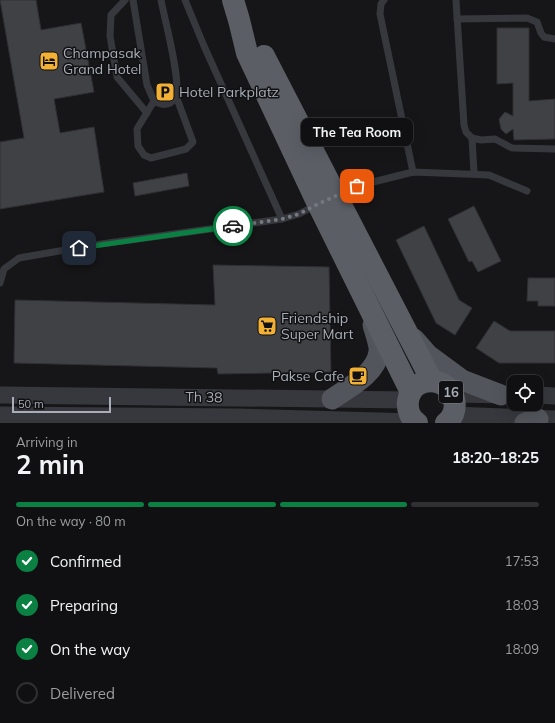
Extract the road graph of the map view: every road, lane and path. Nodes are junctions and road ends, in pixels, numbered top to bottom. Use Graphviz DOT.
graph roads {
  1 [pos="125,0"];
  2 [pos="133,0"];
  3 [pos="161,0"];
  4 [pos="185,0"];
  5 [pos="233,0"];
  6 [pos="384,0"];
  7 [pos="456,0"];
  8 [pos="457,19"];
  9 [pos="555,38"];
  10 [pos="176,96"];
  11 [pos="154,101"];
  12 [pos="147,113"];
  13 [pos="472,138"];
  14 [pos="555,149"];
  15 [pos="413,172"];
  16 [pos="474,173"];
  17 [pos="527,191"];
  18 [pos="327,200"];
  19 [pos="282,219"];
  20 [pos="2,267"];
  21 [pos="0,283"];
  22 [pos="370,309"];
  23 [pos="402,323"];
  24 [pos="432,380"];
  25 [pos="0,395"];
  26 [pos="507,395"];
  27 [pos="507,395"];
  28 [pos="543,395"];
  29 [pos="409,396"];
  30 [pos="555,396"];
  31 [pos="237,398"];
  32 [pos="332,399"];
  33 [pos="0,415"];
  34 [pos="450,415"];
  35 [pos="238,417"];
  36 [pos="539,420"];
  37 [pos="272,421"];
  38 [pos="416,423"];
  1 -- 12 [label="lane"];
  2 -- 11 [label="lane"];
  3 -- 10 [label="lane"];
  4 -- 19 [label="lane"];
  5 -- 18 [label="highway, 16"];
  6 -- 15 [label="lane"];
  7 -- 8 [label="lane"];
  8 -- 9 [label="lane"];
  8 -- 13 [label="lane"];
  10 -- 11 [label="lane"];
  10 -- 12 [label="lane"];
  11 -- 12 [label="lane"];
  13 -- 14 [label="lane"];
  13 -- 16 [label="lane"];
  15 -- 16 [label="lane"];
  15 -- 18 [label="lane"];
  16 -- 17 [label="lane"];
  18 -- 19 [label="lane"];
  18 -- 22 [label="highway, 16"];
  18 -- 23 [label="highway, 16"];
  19 -- 20 [label="lane"];
  20 -- 21 [label="lane"];
  22 -- 29 [label="highway, 16"];
  22 -- 32 [label="main road"];
  23 -- 24 [label="highway, 16"];
  23 -- 26 [label="main road"];
  24 -- 29 [label="highway, 16"];
  24 -- 34 [label="highway, 16"];
  25 -- 31 [label="street, Th 38"];
  27 -- 34 [label="street"];
  28 -- 30 [label="street"];
  29 -- 32 [label="street, Th 38"];
  29 -- 38 [label="highway, 16"];
  31 -- 32 [label="street, Th 38"];
  31 -- 35 [label="street"];
  33 -- 35 [label="street, Th 38"];
  34 -- 36 [label="street"];
  35 -- 37 [label="street, Th 38"];
  37 -- 38 [label="street, Th 38"];
}
